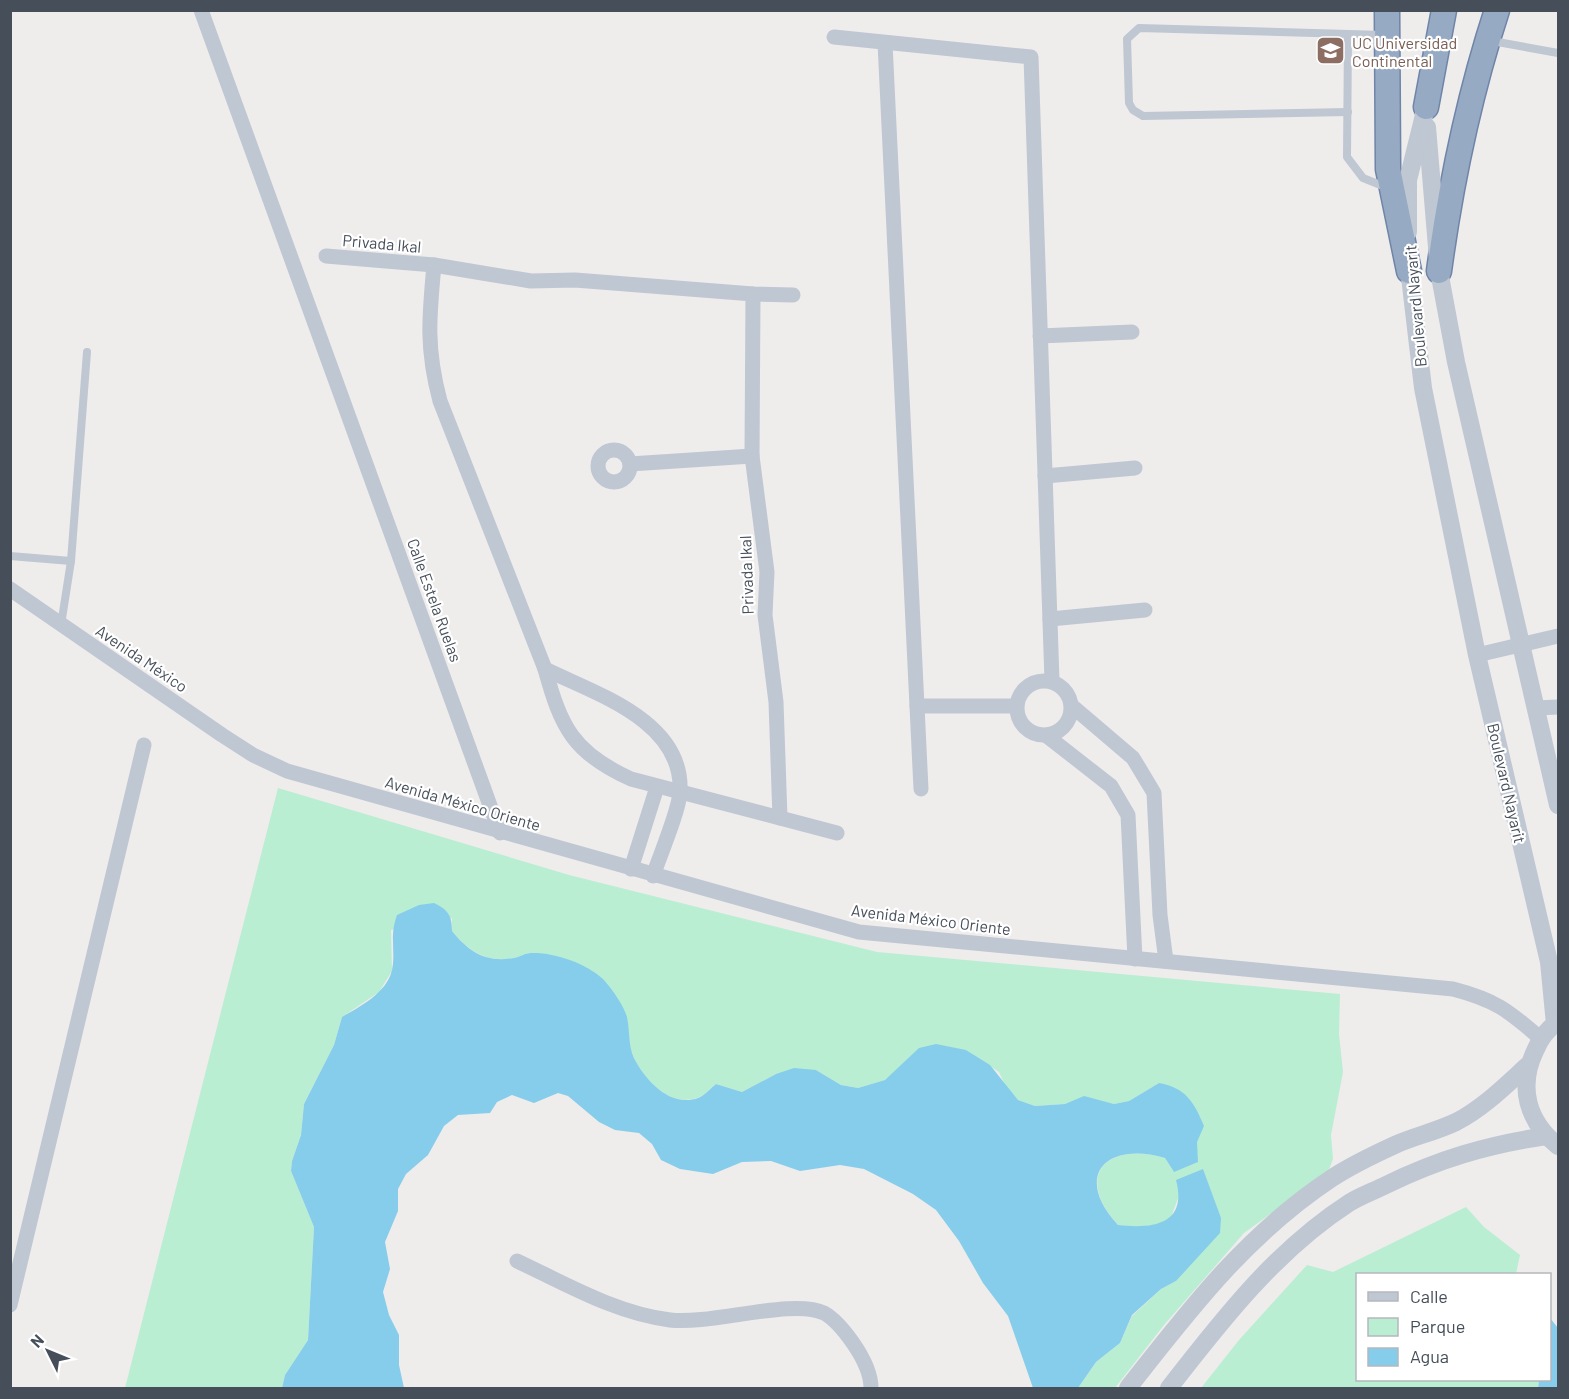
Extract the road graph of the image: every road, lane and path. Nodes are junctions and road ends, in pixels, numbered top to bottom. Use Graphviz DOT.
graph roads {
  1 [pos="201,10"];
  2 [pos="1387,10"];
  3 [pos="1444,10"];
  4 [pos="1497,10"];
  5 [pos="1348,35"];
  6 [pos="1386,35"];
  7 [pos="834,38"];
  8 [pos="1487,40"];
  9 [pos="885,43"];
  10 [pos="1558,53"];
  11 [pos="1426,107"];
  12 [pos="1348,112"];
  13 [pos="1391,189"];
  14 [pos="326,256"];
  15 [pos="435,266"];
  16 [pos="1408,271"];
  17 [pos="1439,271"];
  18 [pos="753,294"];
  19 [pos="793,295"];
  20 [pos="1132,332"];
  21 [pos="1040,336"];
  22 [pos="87,352"];
  23 [pos="752,456"];
  24 [pos="630,464"];
  25 [pos="1135,468"];
  26 [pos="1045,476"];
  27 [pos="10,556"];
  28 [pos="71,561"];
  29 [pos="10,588"];
  30 [pos="1145,610"];
  31 [pos="1050,618"];
  32 [pos="62,625"];
  33 [pos="1558,636"];
  34 [pos="1520,646"];
  35 [pos="1477,655"];
  36 [pos="545,669"];
  37 [pos="1052,681"];
  38 [pos="1016,705"];
  39 [pos="916,706"];
  40 [pos="1072,706"];
  41 [pos="1558,707"];
  42 [pos="1535,708"];
  43 [pos="1047,736"];
  44 [pos="144,745"];
  45 [pos="253,755"];
  46 [pos="1556,785"];
  47 [pos="657,787"];
  48 [pos="921,789"];
  49 [pos="680,792"];
  50 [pos="1558,805"];
  51 [pos="780,818"];
  52 [pos="500,833"];
  53 [pos="837,833"];
  54 [pos="632,869"];
  55 [pos="653,876"];
  56 [pos="1135,959"];
  57 [pos="1166,962"];
  58 [pos="1557,1023"];
  59 [pos="1540,1038"];
  60 [pos="1527,1066"];
  61 [pos="1552,1141"];
  62 [pos="1334,1177"];
  63 [pos="1349,1203"];
  64 [pos="517,1261"];
  65 [pos="10,1305"];
  66 [pos="871,1389"];
  67 [pos="1128,1389"];
  68 [pos="1169,1389"];
  1 -- 52 [label="street, Calle Estela Ruelas"];
  2 -- 6 [label="highway"];
  3 -- 11 [label="highway"];
  4 -- 8 [label="highway"];
  5 -- 6 [label="lane"];
  5 -- 12 [label="lane"];
  5 -- 12 [label="lane"];
  6 -- 13 [label="highway"];
  7 -- 9 [label="street"];
  8 -- 10 [label="lane"];
  8 -- 17 [label="highway"];
  9 -- 21 [label="street"];
  9 -- 39 [label="street"];
  11 -- 16 [label="street, Boulevard Nayarit"];
  11 -- 17 [label="street, Boulevard Nayarit"];
  12 -- 13 [label="lane"];
  13 -- 16 [label="highway"];
  14 -- 15 [label="street, Privada Ikal"];
  15 -- 18 [label="street, Privada Ikal"];
  15 -- 36 [label="street, Privada Ikal"];
  16 -- 35 [label="street, Boulevard Nayarit"];
  17 -- 34 [label="street, Boulevard Nayarit"];
  18 -- 19 [label="street, Privada Ikal"];
  18 -- 23 [label="street, Privada Ikal"];
  20 -- 21 [label="street"];
  21 -- 26 [label="street"];
  22 -- 28 [label="lane"];
  23 -- 24 [label="street"];
  23 -- 51 [label="street, Privada Ikal"];
  25 -- 26 [label="street"];
  26 -- 31 [label="street"];
  27 -- 28 [label="lane"];
  28 -- 32 [label="lane"];
  29 -- 32 [label="street, Avenida México"];
  30 -- 31 [label="street"];
  31 -- 37 [label="street"];
  32 -- 45 [label="street, Avenida México"];
  33 -- 34 [label="street"];
  34 -- 35 [label="street"];
  34 -- 42 [label="street, Boulevard Nayarit"];
  35 -- 58 [label="street, Boulevard Nayarit"];
  36 -- 47 [label="street, Privada Ikal"];
  36 -- 49 [label="street"];
  37 -- 38 [label="street"];
  37 -- 40 [label="street"];
  38 -- 39 [label="street"];
  38 -- 43 [label="street"];
  39 -- 48 [label="street"];
  40 -- 43 [label="street"];
  40 -- 57 [label="street"];
  41 -- 42 [label="street"];
  42 -- 46 [label="street, Boulevard Nayarit"];
  43 -- 56 [label="street"];
  44 -- 65 [label="street"];
  45 -- 52 [label="street, Avenida México Oriente"];
  46 -- 50 [label="street, Boulevard Nayarit"];
  47 -- 49 [label="street, Privada Ikal"];
  47 -- 54 [label="street"];
  49 -- 51 [label="street, Privada Ikal"];
  49 -- 55 [label="street"];
  51 -- 53 [label="street, Privada Ikal"];
  52 -- 54 [label="street, Avenida México Oriente"];
  54 -- 55 [label="street, Avenida México Oriente"];
  55 -- 56 [label="street, Avenida México Oriente"];
  56 -- 57 [label="street, Avenida México Oriente"];
  57 -- 59 [label="street, Avenida México Oriente"];
  58 -- 59 [label="street"];
  59 -- 60 [label="street"];
  60 -- 61 [label="street"];
  60 -- 62 [label="street"];
  61 -- 63 [label="street"];
  62 -- 63 [label="street"];
  62 -- 67 [label="street"];
  63 -- 68 [label="street"];
  64 -- 66 [label="street"];
}
